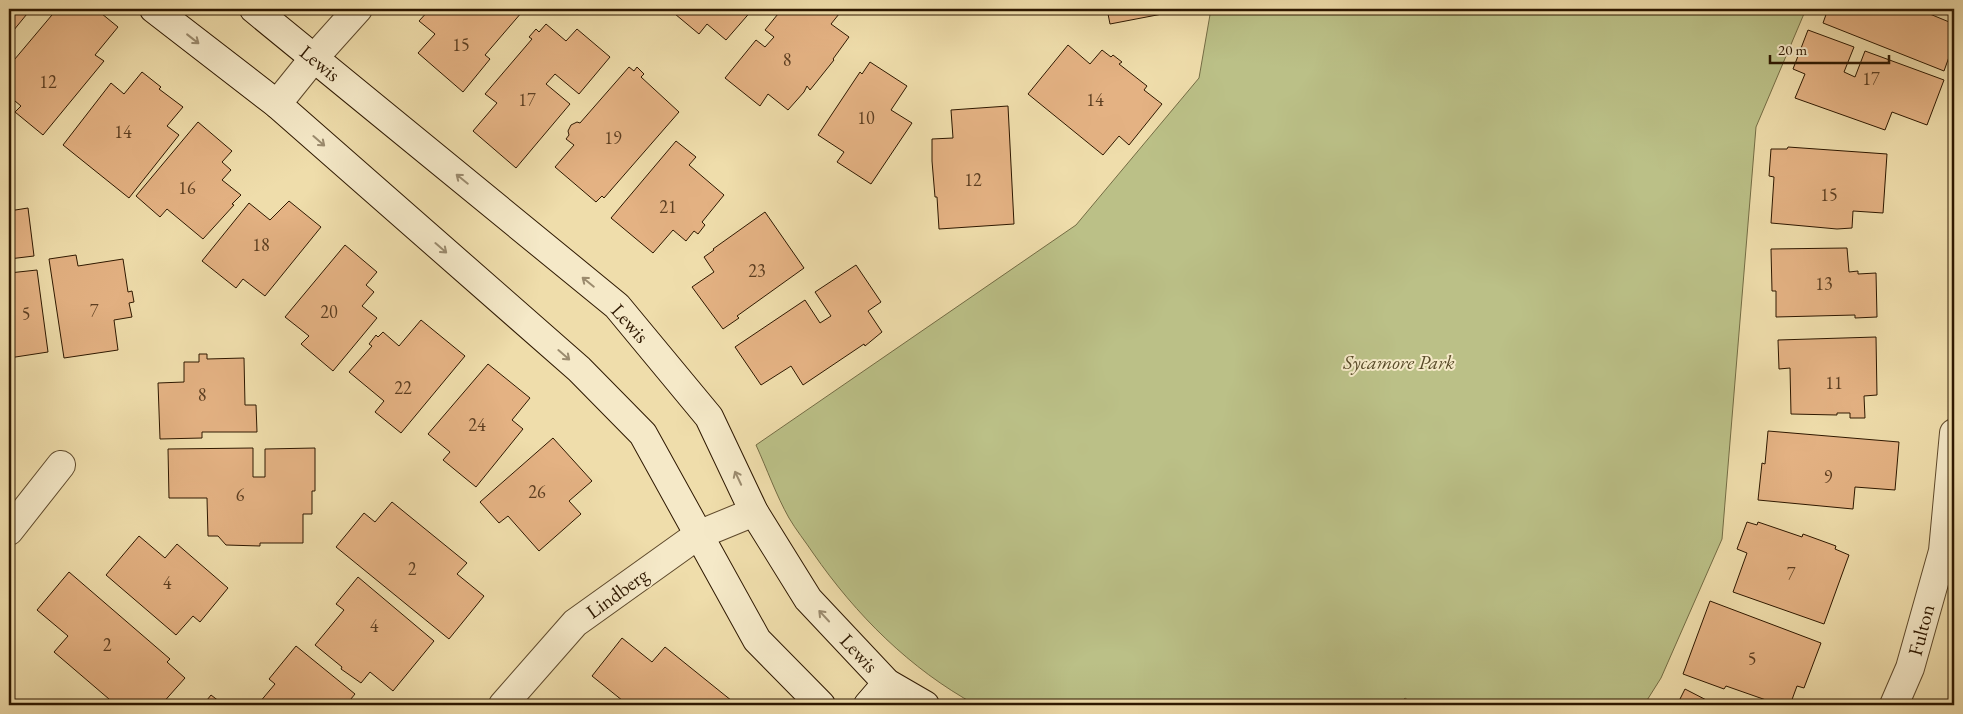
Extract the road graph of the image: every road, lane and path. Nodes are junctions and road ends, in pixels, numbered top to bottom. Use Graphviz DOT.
graph roads {
  1 [pos="154,9"];
  2 [pos="254,9"];
  3 [pos="358,9"];
  4 [pos="314,58"];
  5 [pos="277,104"];
  6 [pos="1954,433"];
  7 [pos="61,465"];
  8 [pos="754,512"];
  9 [pos="9,531"];
  10 [pos="698,535"];
  11 [pos="887,683"];
  12 [pos="503,705"];
  13 [pos="822,705"];
  14 [pos="868,705"];
  15 [pos="925,705"];
  16 [pos="1894,705"];
  1 -- 5 [label="street, one-way"];
  2 -- 4 [label="street, Lewis"];
  3 -- 4 [label="street"];
  4 -- 5 [label="street"];
  8 -- 4 [label="street, Lewis, one-way"];
  5 -- 10 [label="street, one-way"];
  6 -- 16 [label="street, Fulton"];
  7 -- 9 [label="street"];
  8 -- 10 [label="street, Lindberg"];
  11 -- 8 [label="street, Lewis, one-way"];
  10 -- 12 [label="street, Lindberg"];
  10 -- 13 [label="street"];
  11 -- 14 [label="street"];
  11 -- 15 [label="street, Lewis"];
}
